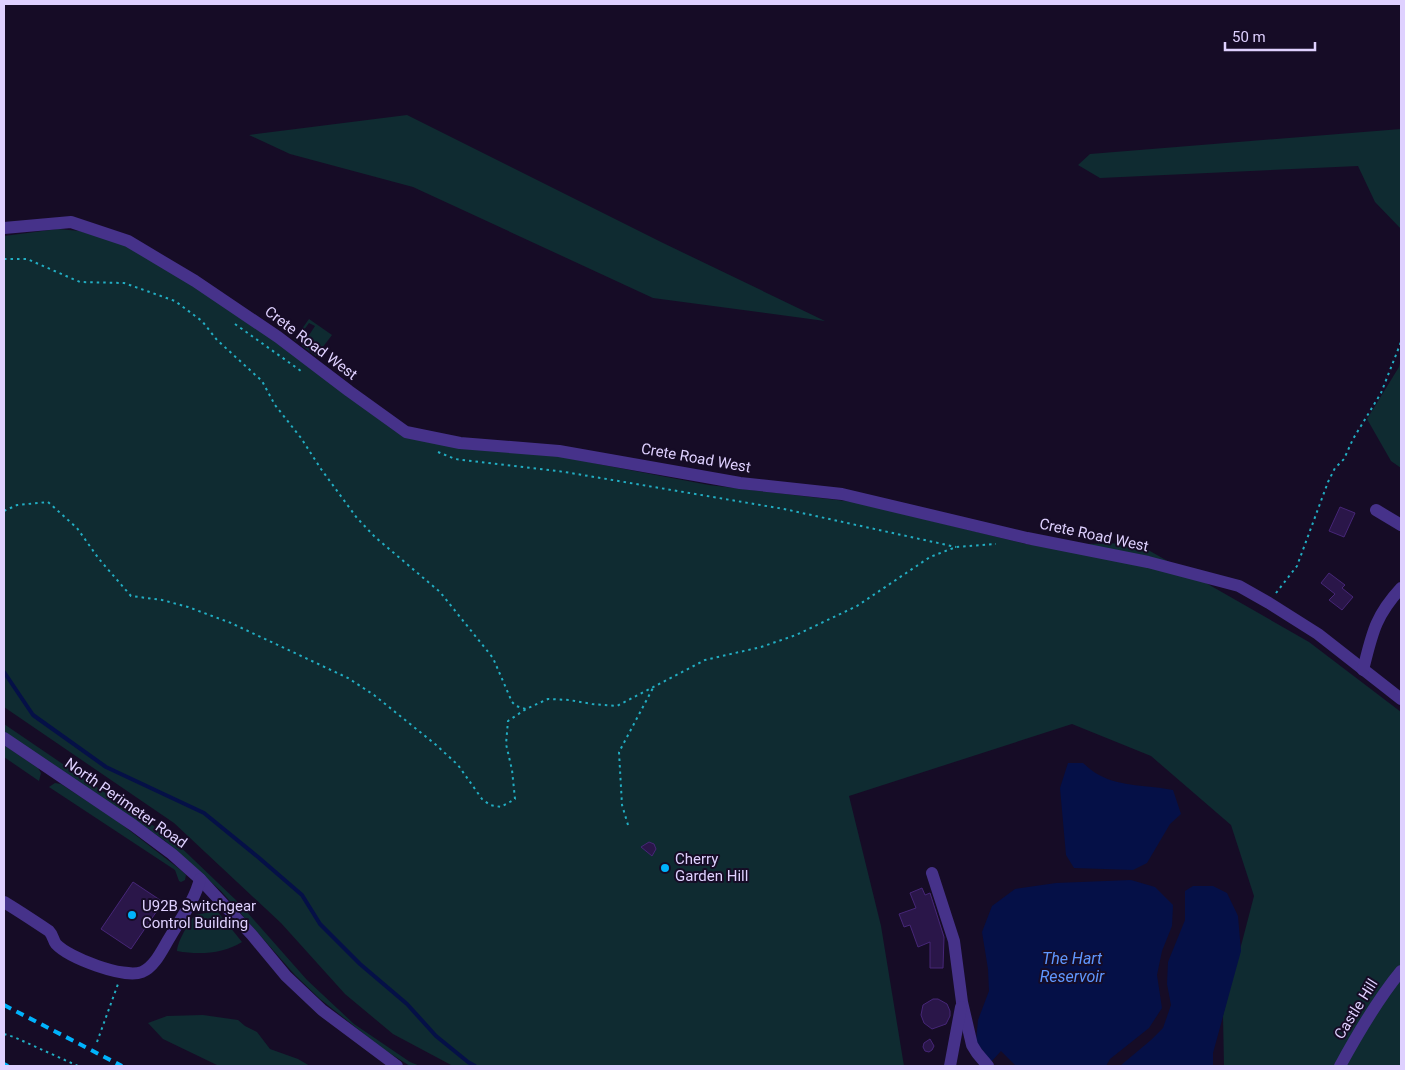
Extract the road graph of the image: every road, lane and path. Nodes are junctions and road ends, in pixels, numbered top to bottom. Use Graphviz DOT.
graph roads {
  1 [pos="4,228"];
  2 [pos="4,259"];
  3 [pos="228,319"];
  4 [pos="1401,342"];
  5 [pos="306,375"];
  6 [pos="438,452"];
  7 [pos="1376,510"];
  8 [pos="4,511"];
  9 [pos="1401,525"];
  10 [pos="1000,544"];
  11 [pos="956,548"];
  12 [pos="1401,588"];
  13 [pos="1269,602"];
  14 [pos="1363,670"];
  15 [pos="653,688"];
  16 [pos="1401,700"];
  17 [pos="526,709"];
  18 [pos="4,738"];
  19 [pos="628,824"];
  20 [pos="932,873"];
  21 [pos="200,879"];
  22 [pos="4,902"];
  23 [pos="1401,971"];
  24 [pos="122,972"];
  25 [pos="962,1002"];
  26 [pos="4,1034"];
  27 [pos="97,1042"];
  28 [pos="78,1066"];
  29 [pos="397,1066"];
  30 [pos="950,1066"];
  31 [pos="988,1066"];
  32 [pos="1340,1066"];
  1 -- 13 [label="street, Crete Road West"];
  2 -- 17 [label="path"];
  3 -- 5 [label="path"];
  4 -- 13 [label="path"];
  6 -- 11 [label="path"];
  7 -- 9 [label="street"];
  8 -- 17 [label="path"];
  10 -- 11 [label="path"];
  11 -- 15 [label="path"];
  12 -- 14 [label="street"];
  13 -- 14 [label="street, Crete Road West"];
  14 -- 16 [label="street, Crete Road West"];
  15 -- 17 [label="path"];
  15 -- 19 [label="path"];
  18 -- 21 [label="street, North Perimeter Road"];
  20 -- 25 [label="street"];
  21 -- 24 [label="street"];
  21 -- 29 [label="street, North Perimeter Road"];
  22 -- 24 [label="street"];
  23 -- 32 [label="street, Castle Hill"];
  24 -- 27 [label="path"];
  25 -- 30 [label="street"];
  25 -- 31 [label="street"];
  26 -- 28 [label="path"];
}
